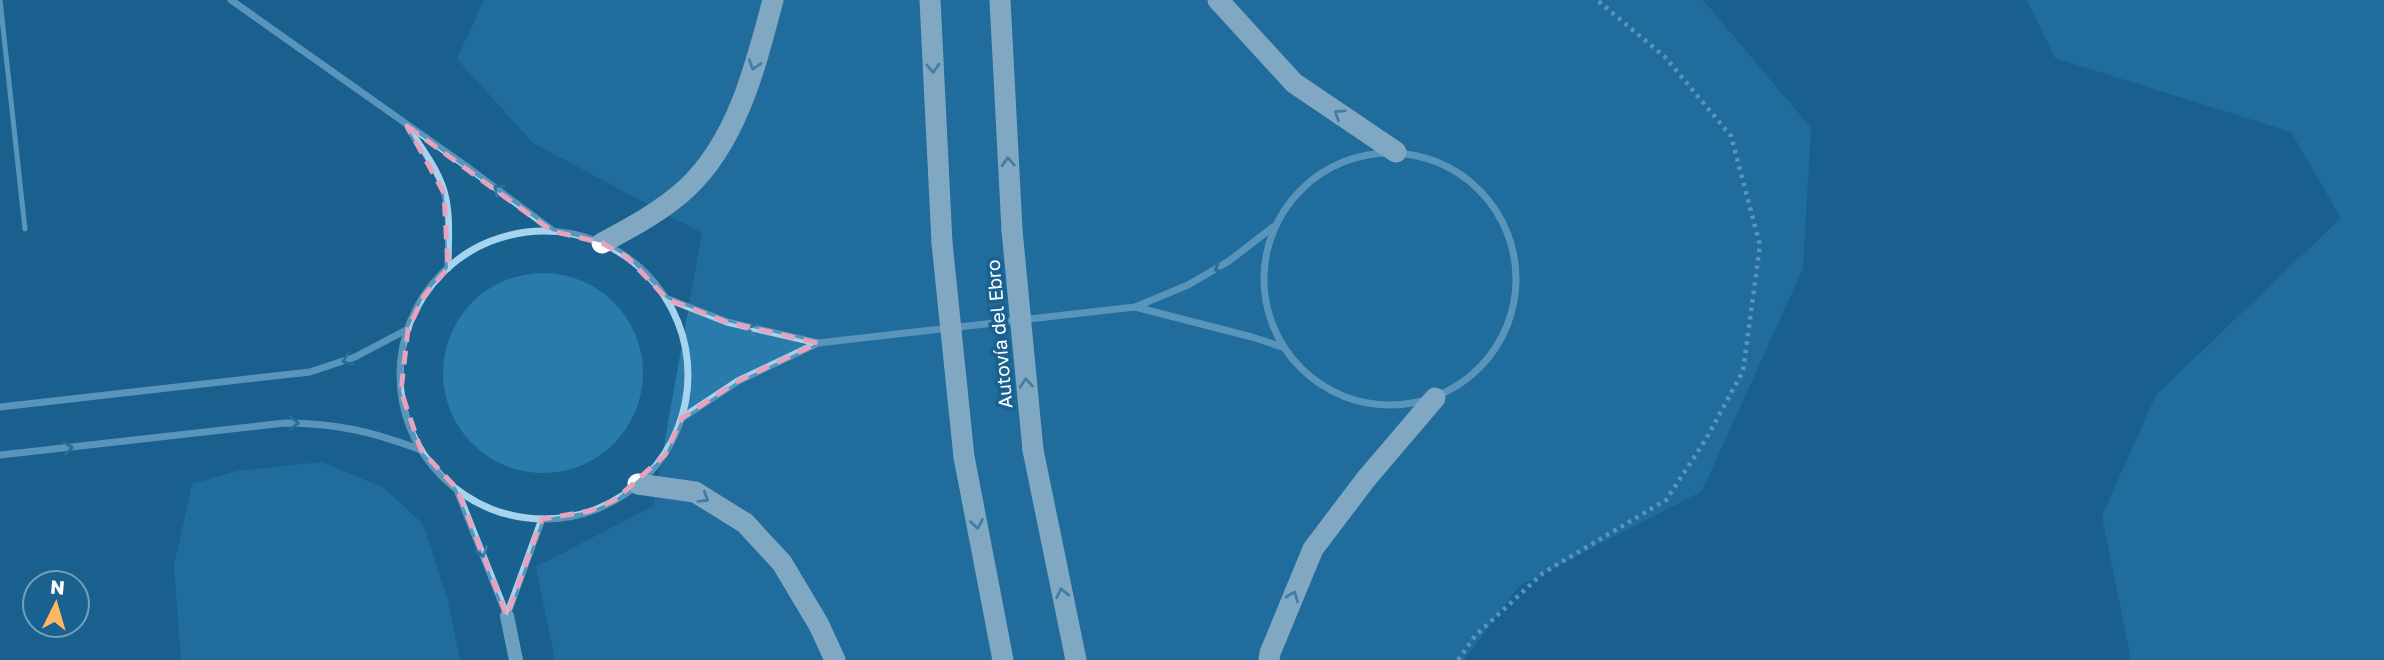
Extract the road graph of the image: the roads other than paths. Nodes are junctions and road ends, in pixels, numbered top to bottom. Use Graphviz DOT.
graph roads {
  1 [pos="0,0"];
  2 [pos="231,0"];
  3 [pos="773,0"];
  4 [pos="930,0"];
  5 [pos="1000,0"];
  6 [pos="1218,0"];
  7 [pos="407,126"];
  8 [pos="1396,152"];
  9 [pos="1273,227"];
  10 [pos="25,229"];
  11 [pos="552,231"];
  12 [pos="602,243"];
  13 [pos="448,268"];
  14 [pos="667,299"];
  15 [pos="1135,307"];
  16 [pos="408,329"];
  17 [pos="818,343"];
  18 [pos="1283,347"];
  19 [pos="1435,398"];
  20 [pos="0,407"];
  21 [pos="682,418"];
  22 [pos="421,450"];
  23 [pos="0,455"];
  24 [pos="638,484"];
  25 [pos="457,489"];
  26 [pos="542,519"];
  27 [pos="507,616"];
  28 [pos="516,660"];
  29 [pos="835,660"];
  30 [pos="1003,660"];
  31 [pos="1076,660"];
  32 [pos="1269,660"];
  1 -- 10 [label="lane"];
  2 -- 7 [label="street"];
  3 -- 12 [label="highway, one-way"];
  4 -- 30 [label="highway, one-way, bridge"];
  31 -- 5 [label="highway, Autovía del Ebro, one-way, bridge"];
  8 -- 6 [label="highway, one-way"];
  11 -- 7 [label="street, one-way"];
  7 -- 13 [label="street"];
  8 -- 9 [label="street"];
  8 -- 19 [label="street"];
  9 -- 15 [label="street, one-way"];
  9 -- 18 [label="street"];
  11 -- 12 [label="street"];
  11 -- 13 [label="street"];
  12 -- 14 [label="street"];
  13 -- 16 [label="street"];
  17 -- 14 [label="street, one-way"];
  14 -- 21 [label="street"];
  15 -- 17 [label="street"];
  15 -- 18 [label="street"];
  16 -- 20 [label="street, one-way"];
  16 -- 22 [label="street"];
  17 -- 21 [label="street"];
  18 -- 19 [label="street"];
  32 -- 19 [label="highway, one-way"];
  21 -- 24 [label="street"];
  23 -- 22 [label="street, one-way"];
  22 -- 25 [label="street"];
  24 -- 26 [label="street"];
  24 -- 29 [label="highway, one-way"];
  25 -- 26 [label="street"];
  25 -- 27 [label="street, one-way"];
  26 -- 27 [label="street"];
  27 -- 28 [label="street"];
}
